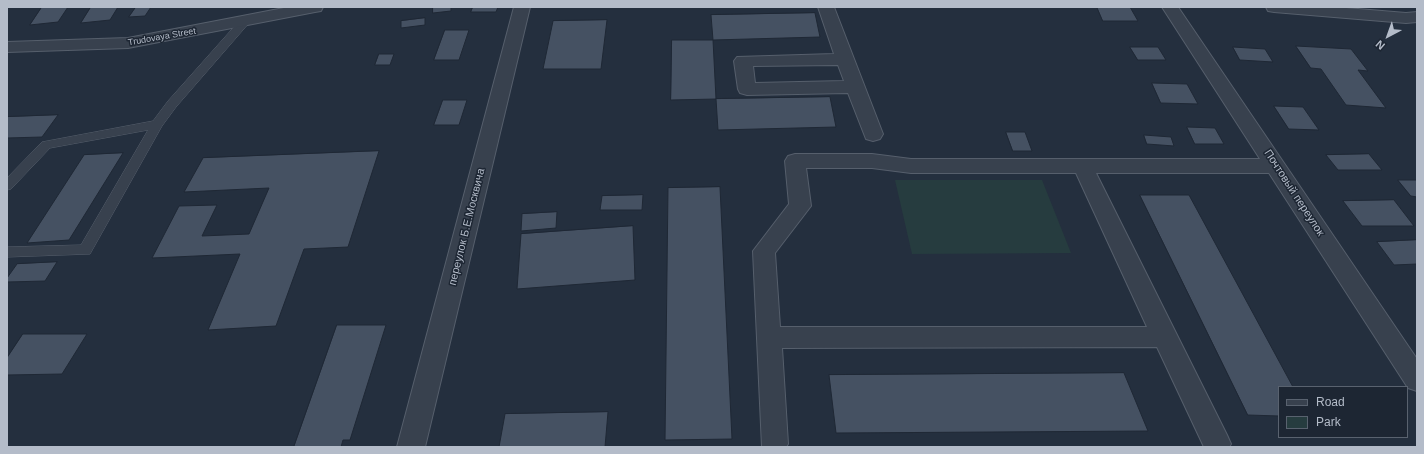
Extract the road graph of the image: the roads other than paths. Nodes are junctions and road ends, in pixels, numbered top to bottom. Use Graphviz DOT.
graph roads {
  1 [pos="315,7"];
  2 [pos="522,7"];
  3 [pos="826,7"];
  4 [pos="1170,7"];
  5 [pos="1274,7"];
  6 [pos="1417,17"];
  7 [pos="245,21"];
  8 [pos="7,47"];
  9 [pos="845,59"];
  10 [pos="855,86"];
  11 [pos="157,124"];
  12 [pos="873,134"];
  13 [pos="1276,166"];
  14 [pos="1083,167"];
  15 [pos="7,186"];
  16 [pos="7,252"];
  17 [pos="1164,337"];
  18 [pos="769,338"];
  19 [pos="1417,380"];
  20 [pos="774,444"];
  21 [pos="1217,444"];
  22 [pos="411,447"];
  1 -- 7 [label="street, Trudovaya Street"];
  2 -- 22 [label="street, переулок Б.Е.Москвича"];
  3 -- 9 [label="street"];
  4 -- 13 [label="street, Почтовый переулок"];
  5 -- 6 [label="street"];
  7 -- 8 [label="street, Trudovaya Street"];
  7 -- 11 [label="lane"];
  9 -- 10 [label="street"];
  9 -- 10 [label="street"];
  10 -- 12 [label="street"];
  11 -- 15 [label="lane"];
  11 -- 16 [label="lane"];
  13 -- 14 [label="street"];
  13 -- 19 [label="street, Почтовый переулок"];
  14 -- 17 [label="street"];
  14 -- 18 [label="street"];
  17 -- 18 [label="street"];
  17 -- 21 [label="street"];
  18 -- 20 [label="street"];
}
